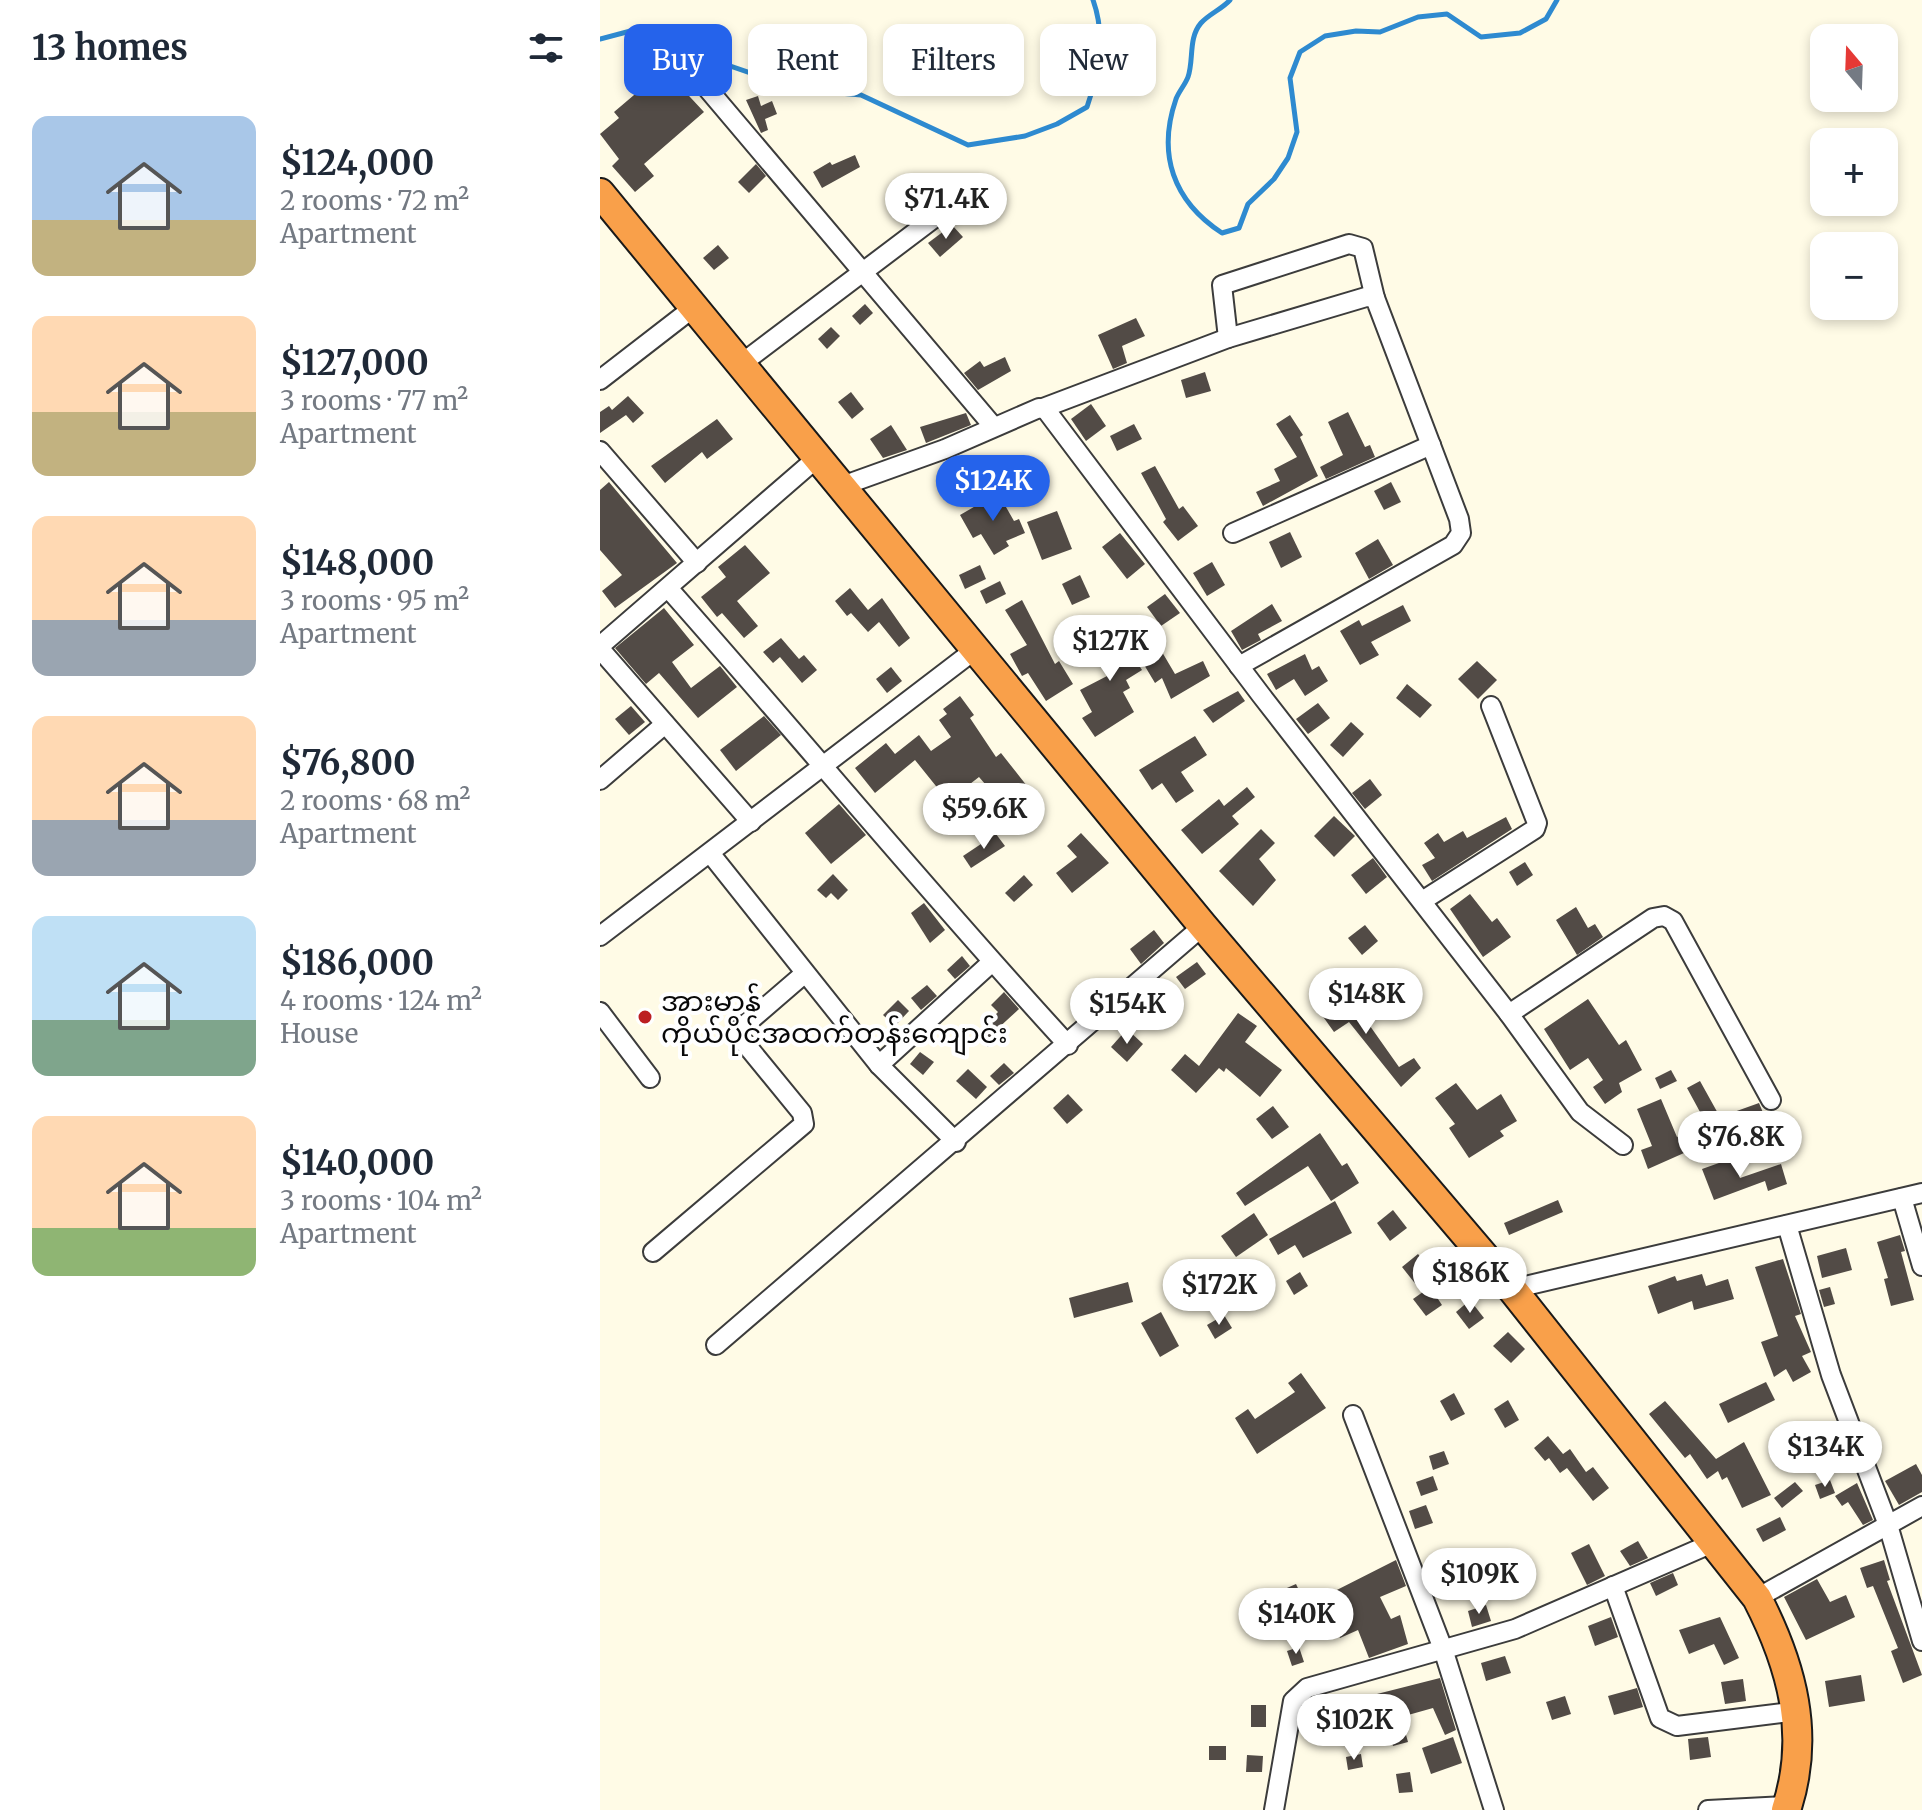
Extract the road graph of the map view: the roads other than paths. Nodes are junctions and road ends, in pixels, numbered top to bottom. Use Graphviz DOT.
graph roads {
  1 [pos="713,96"];
  2 [pos="600,193"];
  3 [pos="962,197"];
  4 [pos="861,274"];
  5 [pos="1375,298"];
  6 [pos="693,308"];
  7 [pos="1228,338"];
  8 [pos="741,364"];
  9 [pos="600,380"];
  10 [pos="1043,408"];
  11 [pos="993,426"];
  12 [pos="1431,445"];
  13 [pos="600,451"];
  14 [pos="817,458"];
  15 [pos="842,486"];
  16 [pos="1233,533"];
  17 [pos="697,563"];
  18 [pos="668,588"];
  19 [pos="600,647"];
  20 [pos="976,649"];
  21 [pos="1239,666"];
  22 [pos="1491,706"];
  23 [pos="665,724"];
  24 [pos="825,765"];
  25 [pos="600,780"];
  26 [pos="751,822"];
  27 [pos="710,853"];
  28 [pos="1422,901"];
  29 [pos="1203,926"];
  30 [pos="600,936"];
  31 [pos="992,962"];
  32 [pos="804,974"];
  33 [pos="600,1012"];
  34 [pos="1509,1014"];
  35 [pos="1068,1045"];
  36 [pos="879,1065"];
  37 [pos="650,1078"];
  38 [pos="1771,1100"];
  39 [pos="956,1142"];
  40 [pos="1623,1145"];
  41 [pos="1922,1193"];
  42 [pos="1902,1198"];
  43 [pos="1787,1225"];
  44 [pos="653,1252"];
  45 [pos="1922,1266"];
  46 [pos="1512,1289"];
  47 [pos="716,1345"];
  48 [pos="1353,1415"];
  49 [pos="1922,1506"];
  50 [pos="1888,1525"];
  51 [pos="1715,1542"];
  52 [pos="1613,1586"];
  53 [pos="1757,1598"];
  54 [pos="1922,1641"];
  55 [pos="1443,1649"];
  56 [pos="1798,1711"];
  57 [pos="1787,1808"];
  58 [pos="1274,1810"];
  59 [pos="1494,1810"];
  60 [pos="1708,1810"];
  1 -- 4 [label="street"];
  2 -- 6 [label="highway"];
  3 -- 4 [label="street"];
  4 -- 8 [label="street"];
  4 -- 11 [label="street"];
  5 -- 7 [label="street"];
  5 -- 7 [label="street"];
  5 -- 12 [label="street"];
  6 -- 8 [label="highway"];
  6 -- 9 [label="street"];
  7 -- 10 [label="street"];
  8 -- 14 [label="highway"];
  10 -- 11 [label="street"];
  10 -- 21 [label="street"];
  11 -- 15 [label="street"];
  12 -- 16 [label="street"];
  12 -- 21 [label="street"];
  13 -- 17 [label="street"];
  14 -- 15 [label="highway"];
  14 -- 17 [label="street"];
  15 -- 20 [label="highway"];
  17 -- 18 [label="street"];
  18 -- 19 [label="street"];
  18 -- 24 [label="street"];
  19 -- 23 [label="street"];
  20 -- 24 [label="street"];
  20 -- 29 [label="highway"];
  21 -- 28 [label="street"];
  22 -- 28 [label="street"];
  23 -- 25 [label="street"];
  23 -- 26 [label="street"];
  24 -- 26 [label="street"];
  24 -- 31 [label="street"];
  26 -- 27 [label="street"];
  27 -- 30 [label="street"];
  27 -- 32 [label="street"];
  28 -- 34 [label="street"];
  29 -- 35 [label="street"];
  29 -- 46 [label="highway"];
  31 -- 35 [label="street"];
  31 -- 36 [label="street"];
  32 -- 36 [label="street"];
  32 -- 44 [label="street"];
  33 -- 37 [label="street"];
  34 -- 38 [label="street"];
  34 -- 40 [label="street"];
  35 -- 39 [label="street"];
  36 -- 39 [label="street"];
  39 -- 47 [label="street"];
  41 -- 42 [label="street"];
  42 -- 43 [label="street"];
  42 -- 45 [label="street"];
  43 -- 46 [label="street"];
  43 -- 50 [label="street"];
  46 -- 51 [label="highway"];
  48 -- 55 [label="street"];
  49 -- 50 [label="street"];
  50 -- 53 [label="street"];
  50 -- 54 [label="street"];
  51 -- 52 [label="street"];
  51 -- 53 [label="highway"];
  52 -- 55 [label="street"];
  52 -- 56 [label="street"];
  53 -- 56 [label="highway"];
  55 -- 58 [label="street"];
  55 -- 59 [label="street"];
  56 -- 57 [label="highway"];
  57 -- 60 [label="street"];
}
